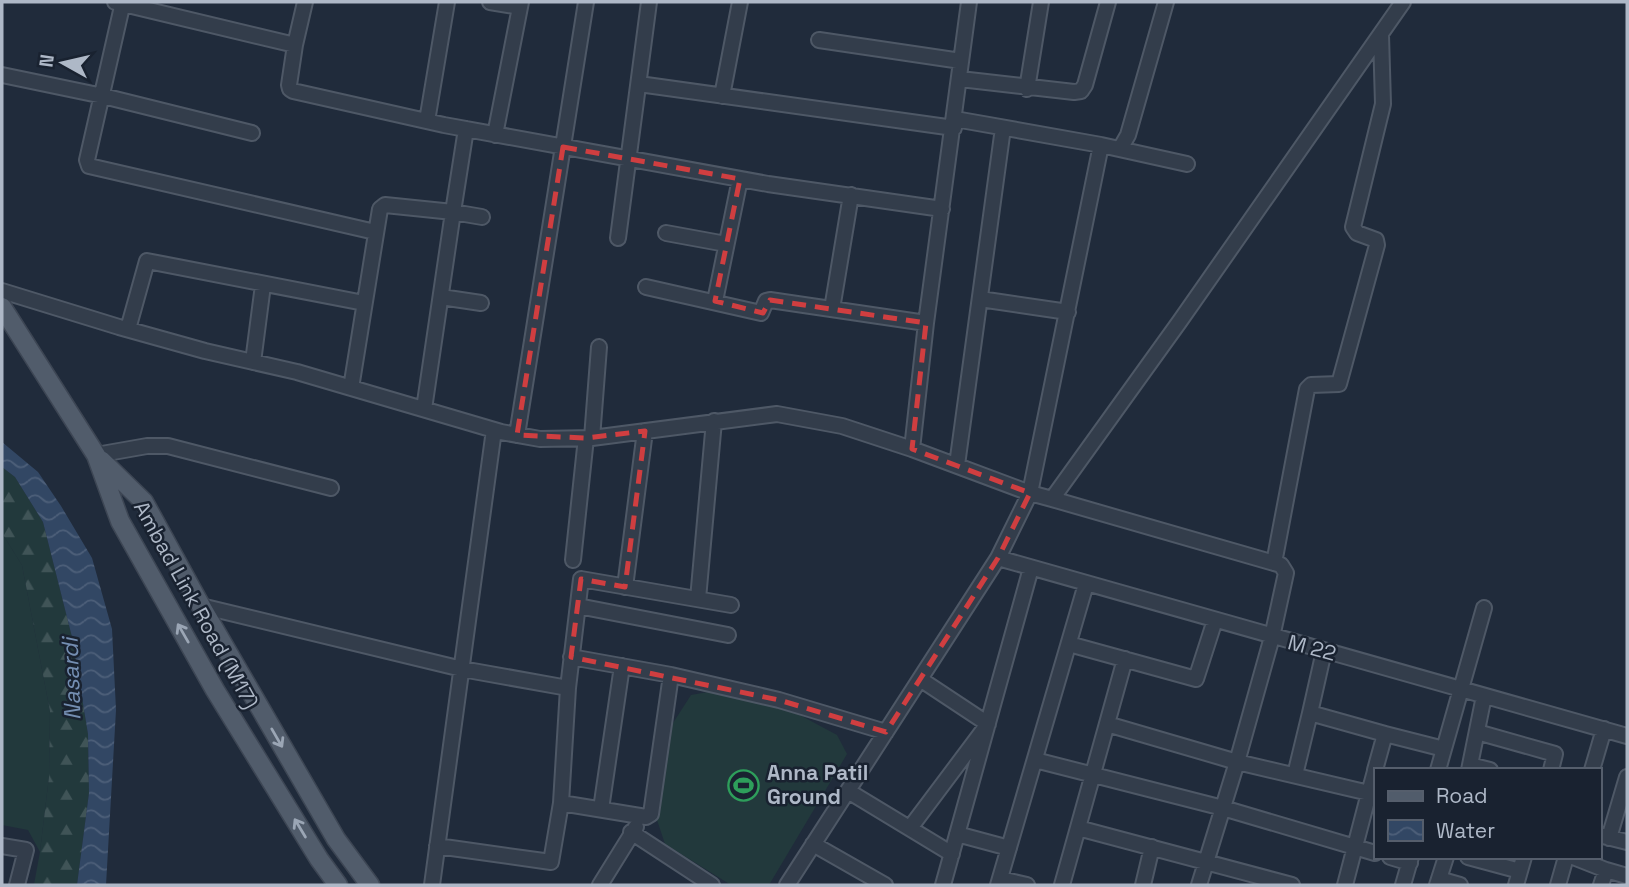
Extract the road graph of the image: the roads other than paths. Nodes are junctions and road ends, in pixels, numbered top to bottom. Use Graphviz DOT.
graph roads {
  1 [pos="120,2"];
  2 [pos="305,2"];
  3 [pos="447,2"];
  4 [pos="490,2"];
  5 [pos="586,2"];
  6 [pos="649,2"];
  7 [pos="740,2"];
  8 [pos="969,2"];
  9 [pos="1041,2"];
  10 [pos="1108,2"];
  11 [pos="1166,2"];
  12 [pos="1403,2"];
  13 [pos="520,4"];
  14 [pos="1381,35"];
  15 [pos="819,40"];
  16 [pos="295,45"];
  17 [pos="961,61"];
  18 [pos="2,75"];
  19 [pos="960,79"];
  20 [pos="639,84"];
  21 [pos="1027,89"];
  22 [pos="103,96"];
  23 [pos="722,96"];
  24 [pos="428,121"];
  25 [pos="954,123"];
  26 [pos="1003,128"];
  27 [pos="466,129"];
  28 [pos="252,132"];
  29 [pos="495,135"];
  30 [pos="1101,145"];
  31 [pos="563,147"];
  32 [pos="1120,149"];
  33 [pos="627,158"];
  34 [pos="1187,164"];
  35 [pos="740,179"];
  36 [pos="851,195"];
  37 [pos="942,208"];
  38 [pos="453,212"];
  39 [pos="482,217"];
  40 [pos="375,232"];
  41 [pos="666,233"];
  42 [pos="618,238"];
  43 [pos="726,244"];
  44 [pos="263,285"];
  45 [pos="646,287"];
  46 [pos="2,291"];
  47 [pos="441,298"];
  48 [pos="980,299"];
  49 [pos="715,301"];
  50 [pos="365,303"];
  51 [pos="481,303"];
  52 [pos="2,307"];
  53 [pos="832,309"];
  54 [pos="1068,312"];
  55 [pos="926,323"];
  56 [pos="128,329"];
  57 [pos="599,347"];
  58 [pos="253,362"];
  59 [pos="351,388"];
  60 [pos="424,409"];
  61 [pos="714,421"];
  62 [pos="494,430"];
  63 [pos="645,431"];
  64 [pos="517,435"];
  65 [pos="589,438"];
  66 [pos="912,449"];
  67 [pos="96,455"];
  68 [pos="957,465"];
  69 [pos="331,488"];
  70 [pos="1031,493"];
  71 [pos="1052,499"];
  72 [pos="998,558"];
  73 [pos="573,559"];
  74 [pos="1274,563"];
  75 [pos="1031,568"];
  76 [pos="1086,584"];
  77 [pos="625,587"];
  78 [pos="698,599"];
  79 [pos="731,605"];
  80 [pos="201,606"];
  81 [pos="578,606"];
  82 [pos="1484,607"];
  83 [pos="1215,621"];
  84 [pos="728,635"];
  85 [pos="1272,637"];
  86 [pos="1069,643"];
  87 [pos="1324,651"];
  88 [pos="571,657"];
  89 [pos="1125,659"];
  90 [pos="622,666"];
  91 [pos="461,669"];
  92 [pos="671,675"];
  93 [pos="920,679"];
  94 [pos="568,688"];
  95 [pos="1462,690"];
  96 [pos="1484,696"];
  97 [pos="1310,713"];
  98 [pos="988,724"];
  99 [pos="1107,724"];
  100 [pos="1604,729"];
  101 [pos="886,732"];
  102 [pos="1477,733"];
  103 [pos="1385,734"];
  104 [pos="1627,736"];
  105 [pos="1444,749"];
  106 [pos="1035,760"];
  107 [pos="1237,762"];
  108 [pos="1469,767"];
  109 [pos="1376,768"];
  110 [pos="1439,768"];
  111 [pos="1552,768"];
  112 [pos="1593,768"];
  113 [pos="1374,774"];
  114 [pos="1093,775"];
  115 [pos="1295,775"];
  116 [pos="1627,778"];
  117 [pos="848,790"];
  118 [pos="1369,793"];
  119 [pos="561,803"];
  120 [pos="1223,808"];
  121 [pos="601,809"];
  122 [pos="646,817"];
  123 [pos="909,828"];
  124 [pos="1078,828"];
  125 [pos="631,832"];
  126 [pos="957,834"];
  127 [pos="1604,836"];
  128 [pos="1627,842"];
  129 [pos="813,844"];
  130 [pos="2,845"];
  131 [pos="438,846"];
  132 [pos="1152,847"];
  133 [pos="1356,847"];
  134 [pos="1009,848"];
  135 [pos="1374,853"];
  136 [pos="952,854"];
  137 [pos="1445,859"];
  138 [pos="1475,859"];
  139 [pos="1565,859"];
  140 [pos="1578,859"];
  141 [pos="1410,860"];
  142 [pos="1207,861"];
  143 [pos="1605,870"];
  144 [pos="1520,871"];
  145 [pos="1627,876"];
  146 [pos="866,881"];
  147 [pos="1263,881"];
  148 [pos="999,882"];
  149 [pos="1438,882"];
  150 [pos="17,885"];
  151 [pos="338,885"];
  152 [pos="370,885"];
  153 [pos="432,885"];
  154 [pos="600,885"];
  155 [pos="712,885"];
  156 [pos="787,885"];
  157 [pos="885,885"];
  158 [pos="943,885"];
  159 [pos="1027,885"];
  160 [pos="1062,885"];
  161 [pos="1143,885"];
  162 [pos="1199,885"];
  163 [pos="1292,885"];
  164 [pos="1345,885"];
  165 [pos="1403,885"];
  166 [pos="1460,885"];
  167 [pos="1558,885"];
  168 [pos="1601,885"];
  1 -- 16 [label="street"];
  1 -- 22 [label="street"];
  2 -- 16 [label="street"];
  3 -- 24 [label="street"];
  4 -- 13 [label="street"];
  5 -- 31 [label="street"];
  6 -- 20 [label="street"];
  7 -- 23 [label="street"];
  8 -- 17 [label="street"];
  9 -- 21 [label="street"];
  10 -- 21 [label="street"];
  11 -- 32 [label="street"];
  12 -- 14 [label="street"];
  13 -- 29 [label="street"];
  14 -- 71 [label="street"];
  14 -- 74 [label="street"];
  15 -- 17 [label="street"];
  16 -- 24 [label="street"];
  17 -- 19 [label="street"];
  18 -- 22 [label="street"];
  19 -- 21 [label="street"];
  19 -- 25 [label="street"];
  20 -- 23 [label="street"];
  20 -- 33 [label="street"];
  22 -- 28 [label="street"];
  22 -- 40 [label="street"];
  23 -- 25 [label="street"];
  24 -- 27 [label="street"];
  25 -- 26 [label="street"];
  25 -- 37 [label="street"];
  26 -- 30 [label="street"];
  26 -- 48 [label="street"];
  27 -- 29 [label="street"];
  27 -- 38 [label="street"];
  29 -- 31 [label="street"];
  30 -- 32 [label="street"];
  30 -- 54 [label="street"];
  31 -- 33 [label="street"];
  31 -- 64 [label="street"];
  32 -- 34 [label="street"];
  33 -- 35 [label="street"];
  33 -- 42 [label="street"];
  35 -- 36 [label="street"];
  35 -- 43 [label="street"];
  36 -- 37 [label="street"];
  36 -- 53 [label="street"];
  37 -- 55 [label="street"];
  38 -- 39 [label="street"];
  38 -- 40 [label="street"];
  38 -- 47 [label="street"];
  40 -- 50 [label="street"];
  41 -- 43 [label="street"];
  43 -- 49 [label="street"];
  44 -- 50 [label="street"];
  44 -- 56 [label="street"];
  44 -- 58 [label="street"];
  45 -- 49 [label="street"];
  46 -- 56 [label="street"];
  47 -- 51 [label="street"];
  47 -- 60 [label="street"];
  48 -- 54 [label="street"];
  48 -- 68 [label="street"];
  49 -- 53 [label="street"];
  50 -- 59 [label="street"];
  52 -- 67 [label="main road, Ambad Link Road (M17)"];
  53 -- 55 [label="street"];
  54 -- 70 [label="street"];
  55 -- 66 [label="street"];
  56 -- 58 [label="street"];
  57 -- 65 [label="street"];
  58 -- 59 [label="street"];
  59 -- 60 [label="street"];
  60 -- 62 [label="street"];
  61 -- 63 [label="street"];
  61 -- 66 [label="street"];
  61 -- 78 [label="street"];
  62 -- 64 [label="street"];
  62 -- 91 [label="street"];
  63 -- 65 [label="street"];
  63 -- 77 [label="street"];
  64 -- 65 [label="street"];
  65 -- 73 [label="street"];
  66 -- 68 [label="street"];
  67 -- 69 [label="street"];
  67 -- 80 [label="main road"];
  151 -- 67 [label="main road, Ambad Link Road (M17), one-way"];
  68 -- 70 [label="street"];
  70 -- 71 [label="street"];
  70 -- 72 [label="street"];
  71 -- 74 [label="street"];
  72 -- 75 [label="street, M 22"];
  72 -- 93 [label="street"];
  74 -- 85 [label="street"];
  75 -- 76 [label="street, M 22"];
  75 -- 98 [label="street"];
  76 -- 83 [label="street, M 22"];
  76 -- 86 [label="street"];
  77 -- 78 [label="street"];
  77 -- 81 [label="street"];
  78 -- 79 [label="street"];
  80 -- 91 [label="street"];
  80 -- 152 [label="main road, one-way"];
  81 -- 84 [label="street"];
  81 -- 88 [label="street"];
  82 -- 95 [label="street"];
  83 -- 85 [label="street, M 22"];
  83 -- 89 [label="street"];
  85 -- 87 [label="street, M 22"];
  85 -- 107 [label="street"];
  86 -- 89 [label="street"];
  86 -- 106 [label="street"];
  87 -- 95 [label="street, M 22"];
  87 -- 97 [label="street"];
  88 -- 90 [label="street"];
  88 -- 94 [label="street"];
  89 -- 99 [label="street"];
  90 -- 92 [label="street"];
  90 -- 121 [label="street"];
  91 -- 94 [label="street"];
  91 -- 131 [label="street"];
  92 -- 101 [label="street"];
  92 -- 122 [label="street"];
  93 -- 98 [label="street"];
  93 -- 101 [label="street"];
  94 -- 119 [label="street"];
  95 -- 96 [label="street, M 22"];
  95 -- 105 [label="street"];
  96 -- 100 [label="street, M 22"];
  96 -- 102 [label="street"];
  97 -- 103 [label="street"];
  97 -- 115 [label="street"];
  98 -- 123 [label="street"];
  98 -- 126 [label="street"];
  99 -- 107 [label="street"];
  99 -- 114 [label="street"];
  100 -- 104 [label="street, M 22"];
  100 -- 112 [label="street"];
  101 -- 117 [label="street"];
  102 -- 108 [label="street"];
  102 -- 111 [label="street"];
  103 -- 105 [label="street"];
  103 -- 109 [label="street"];
  105 -- 110 [label="street"];
  106 -- 114 [label="street"];
  106 -- 134 [label="street"];
  107 -- 115 [label="street"];
  107 -- 120 [label="street"];
  113 -- 118 [label="street"];
  114 -- 120 [label="street"];
  114 -- 124 [label="street"];
  115 -- 118 [label="street"];
  116 -- 127 [label="street"];
  117 -- 123 [label="street"];
  117 -- 129 [label="street"];
  118 -- 133 [label="street"];
  119 -- 121 [label="street"];
  119 -- 131 [label="street"];
  120 -- 133 [label="street"];
  120 -- 142 [label="street"];
  121 -- 122 [label="street"];
  122 -- 125 [label="street"];
  123 -- 136 [label="street"];
  124 -- 132 [label="street"];
  124 -- 160 [label="street"];
  125 -- 154 [label="street"];
  125 -- 155 [label="street"];
  126 -- 134 [label="street"];
  126 -- 136 [label="street"];
  127 -- 128 [label="street"];
  129 -- 146 [label="street"];
  129 -- 156 [label="street"];
  130 -- 150 [label="street"];
  131 -- 153 [label="street"];
  132 -- 142 [label="street"];
  132 -- 161 [label="street"];
  133 -- 135 [label="street"];
  133 -- 164 [label="street"];
  134 -- 148 [label="street"];
  136 -- 158 [label="street"];
  137 -- 149 [label="street"];
  138 -- 144 [label="street"];
  139 -- 167 [label="street"];
  140 -- 143 [label="street"];
  141 -- 165 [label="street"];
  142 -- 147 [label="street"];
  142 -- 162 [label="street"];
  143 -- 145 [label="street"];
  143 -- 168 [label="street"];
  146 -- 157 [label="street"];
  147 -- 163 [label="street"];
  148 -- 159 [label="street"];
  149 -- 166 [label="street"];
}
